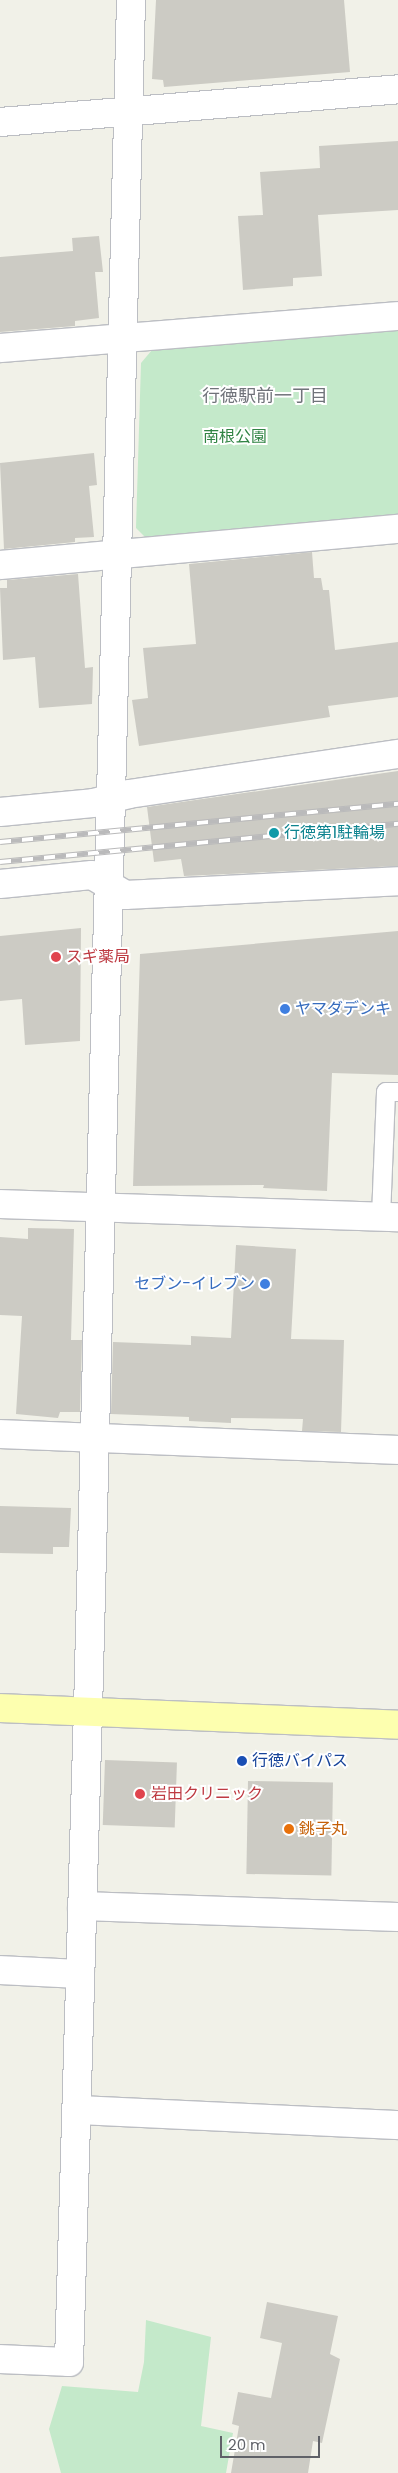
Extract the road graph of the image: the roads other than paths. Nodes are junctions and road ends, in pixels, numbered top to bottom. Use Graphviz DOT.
graph roads {
  1 [pos="131,0"];
  2 [pos="398,89"];
  3 [pos="128,111"];
  4 [pos="0,122"];
  5 [pos="398,316"];
  6 [pos="121,338"];
  7 [pos="0,348"];
  8 [pos="398,529"];
  9 [pos="116,555"];
  10 [pos="0,565"];
  11 [pos="398,754"];
  12 [pos="110,799"];
  13 [pos="0,812"];
  14 [pos="398,881"];
  15 [pos="0,884"];
  16 [pos="108,885"];
  17 [pos="398,1092"];
  18 [pos="0,1204"];
  19 [pos="100,1208"];
  20 [pos="390,1217"];
  21 [pos="0,1434"];
  22 [pos="93,1436"];
  23 [pos="398,1450"];
  24 [pos="0,1708"];
  25 [pos="88,1711"];
  26 [pos="398,1725"];
  27 [pos="82,1906"];
  28 [pos="398,1917"];
  29 [pos="0,1970"];
  30 [pos="80,1974"];
  31 [pos="77,2110"];
  32 [pos="398,2125"];
  33 [pos="0,2359"];
  1 -- 3 [label="street"];
  2 -- 3 [label="street"];
  3 -- 4 [label="street"];
  3 -- 6 [label="street"];
  5 -- 6 [label="street"];
  6 -- 7 [label="street"];
  6 -- 9 [label="street"];
  8 -- 9 [label="street"];
  9 -- 10 [label="street"];
  9 -- 12 [label="street"];
  11 -- 12 [label="street"];
  12 -- 13 [label="street"];
  12 -- 16 [label="street"];
  14 -- 16 [label="street"];
  15 -- 16 [label="street"];
  16 -- 19 [label="street"];
  17 -- 20 [label="lane"];
  18 -- 19 [label="street"];
  19 -- 20 [label="street"];
  19 -- 22 [label="street"];
  21 -- 22 [label="street"];
  22 -- 23 [label="street"];
  22 -- 25 [label="street"];
  24 -- 25 [label="main road"];
  25 -- 26 [label="main road"];
  25 -- 27 [label="street"];
  27 -- 28 [label="street"];
  27 -- 30 [label="street"];
  29 -- 30 [label="street"];
  30 -- 31 [label="street"];
  31 -- 32 [label="street"];
  31 -- 33 [label="street"];
}
